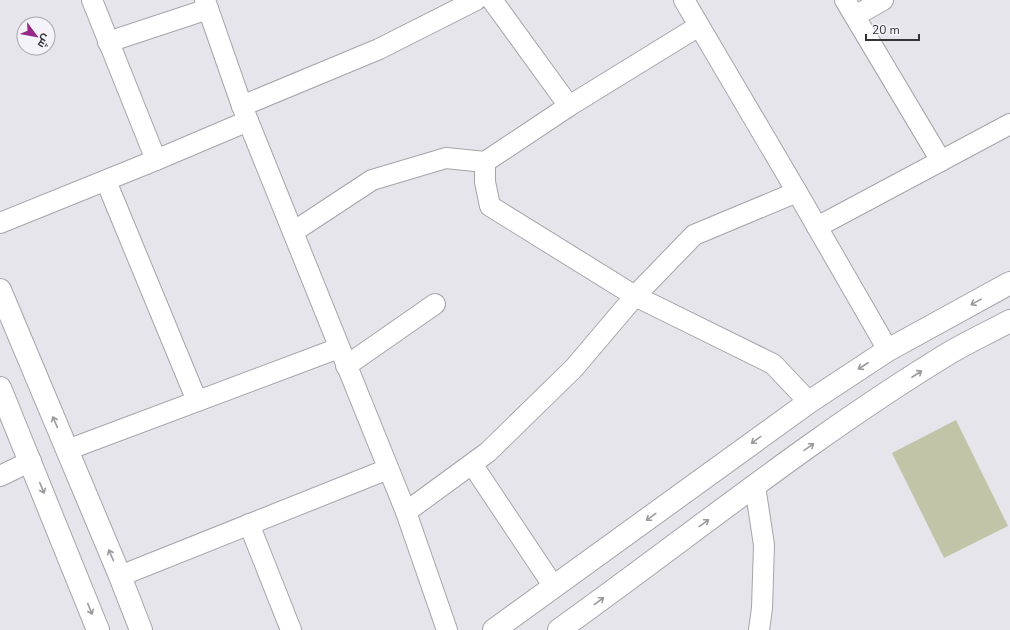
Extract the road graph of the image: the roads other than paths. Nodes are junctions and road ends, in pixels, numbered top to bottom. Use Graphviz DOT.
graph roads {
  1 [pos="92,0"];
  2 [pos="476,0"];
  3 [pos="492,0"];
  4 [pos="684,0"];
  5 [pos="883,0"];
  6 [pos="207,4"];
  7 [pos="850,8"];
  8 [pos="699,26"];
  9 [pos="108,42"];
  10 [pos="569,106"];
  11 [pos="245,113"];
  12 [pos="1010,124"];
  13 [pos="156,160"];
  14 [pos="941,161"];
  15 [pos="485,162"];
  16 [pos="106,181"];
  17 [pos="797,192"];
  18 [pos="0,223"];
  19 [pos="817,227"];
  20 [pos="293,232"];
  21 [pos="1010,283"];
  22 [pos="0,290"];
  23 [pos="635,296"];
  24 [pos="435,304"];
  25 [pos="1010,321"];
  26 [pos="888,350"];
  27 [pos="342,357"];
  28 [pos="0,388"];
  29 [pos="197,401"];
  30 [pos="809,402"];
  31 [pos="67,450"];
  32 [pos="31,461"];
  33 [pos="472,464"];
  34 [pos="388,469"];
  35 [pos="0,476"];
  36 [pos="755,486"];
  37 [pos="406,512"];
  38 [pos="249,524"];
  39 [pos="120,576"];
  40 [pos="554,587"];
  41 [pos="566,628"];
  42 [pos="98,630"];
  43 [pos="141,630"];
  44 [pos="291,630"];
  45 [pos="447,630"];
  46 [pos="494,630"];
  47 [pos="759,630"];
  1 -- 9 [label="street"];
  2 -- 11 [label="street"];
  3 -- 10 [label="street"];
  4 -- 8 [label="street"];
  5 -- 7 [label="street"];
  6 -- 9 [label="street"];
  6 -- 11 [label="street"];
  7 -- 14 [label="street"];
  8 -- 10 [label="street"];
  8 -- 17 [label="street"];
  9 -- 13 [label="street"];
  10 -- 15 [label="street"];
  11 -- 13 [label="street"];
  11 -- 20 [label="street"];
  12 -- 14 [label="street"];
  13 -- 16 [label="street"];
  14 -- 19 [label="street"];
  15 -- 20 [label="street"];
  15 -- 23 [label="street"];
  16 -- 18 [label="street"];
  16 -- 29 [label="street"];
  17 -- 19 [label="street"];
  17 -- 23 [label="street"];
  19 -- 26 [label="street"];
  20 -- 27 [label="street"];
  21 -- 26 [label="street, one-way"];
  31 -- 22 [label="street, one-way"];
  23 -- 30 [label="street"];
  23 -- 33 [label="street"];
  24 -- 27 [label="street"];
  36 -- 25 [label="street, one-way"];
  26 -- 30 [label="street, one-way"];
  27 -- 29 [label="street"];
  27 -- 34 [label="street"];
  28 -- 32 [label="street"];
  29 -- 31 [label="street"];
  30 -- 40 [label="street, one-way"];
  39 -- 31 [label="street, one-way"];
  32 -- 35 [label="street"];
  32 -- 42 [label="street, one-way"];
  33 -- 37 [label="street"];
  33 -- 40 [label="street"];
  34 -- 37 [label="street"];
  34 -- 38 [label="street"];
  41 -- 36 [label="street, one-way"];
  36 -- 47 [label="street"];
  37 -- 45 [label="street"];
  38 -- 39 [label="street"];
  38 -- 44 [label="street"];
  39 -- 43 [label="street"];
  40 -- 46 [label="street"];
}
